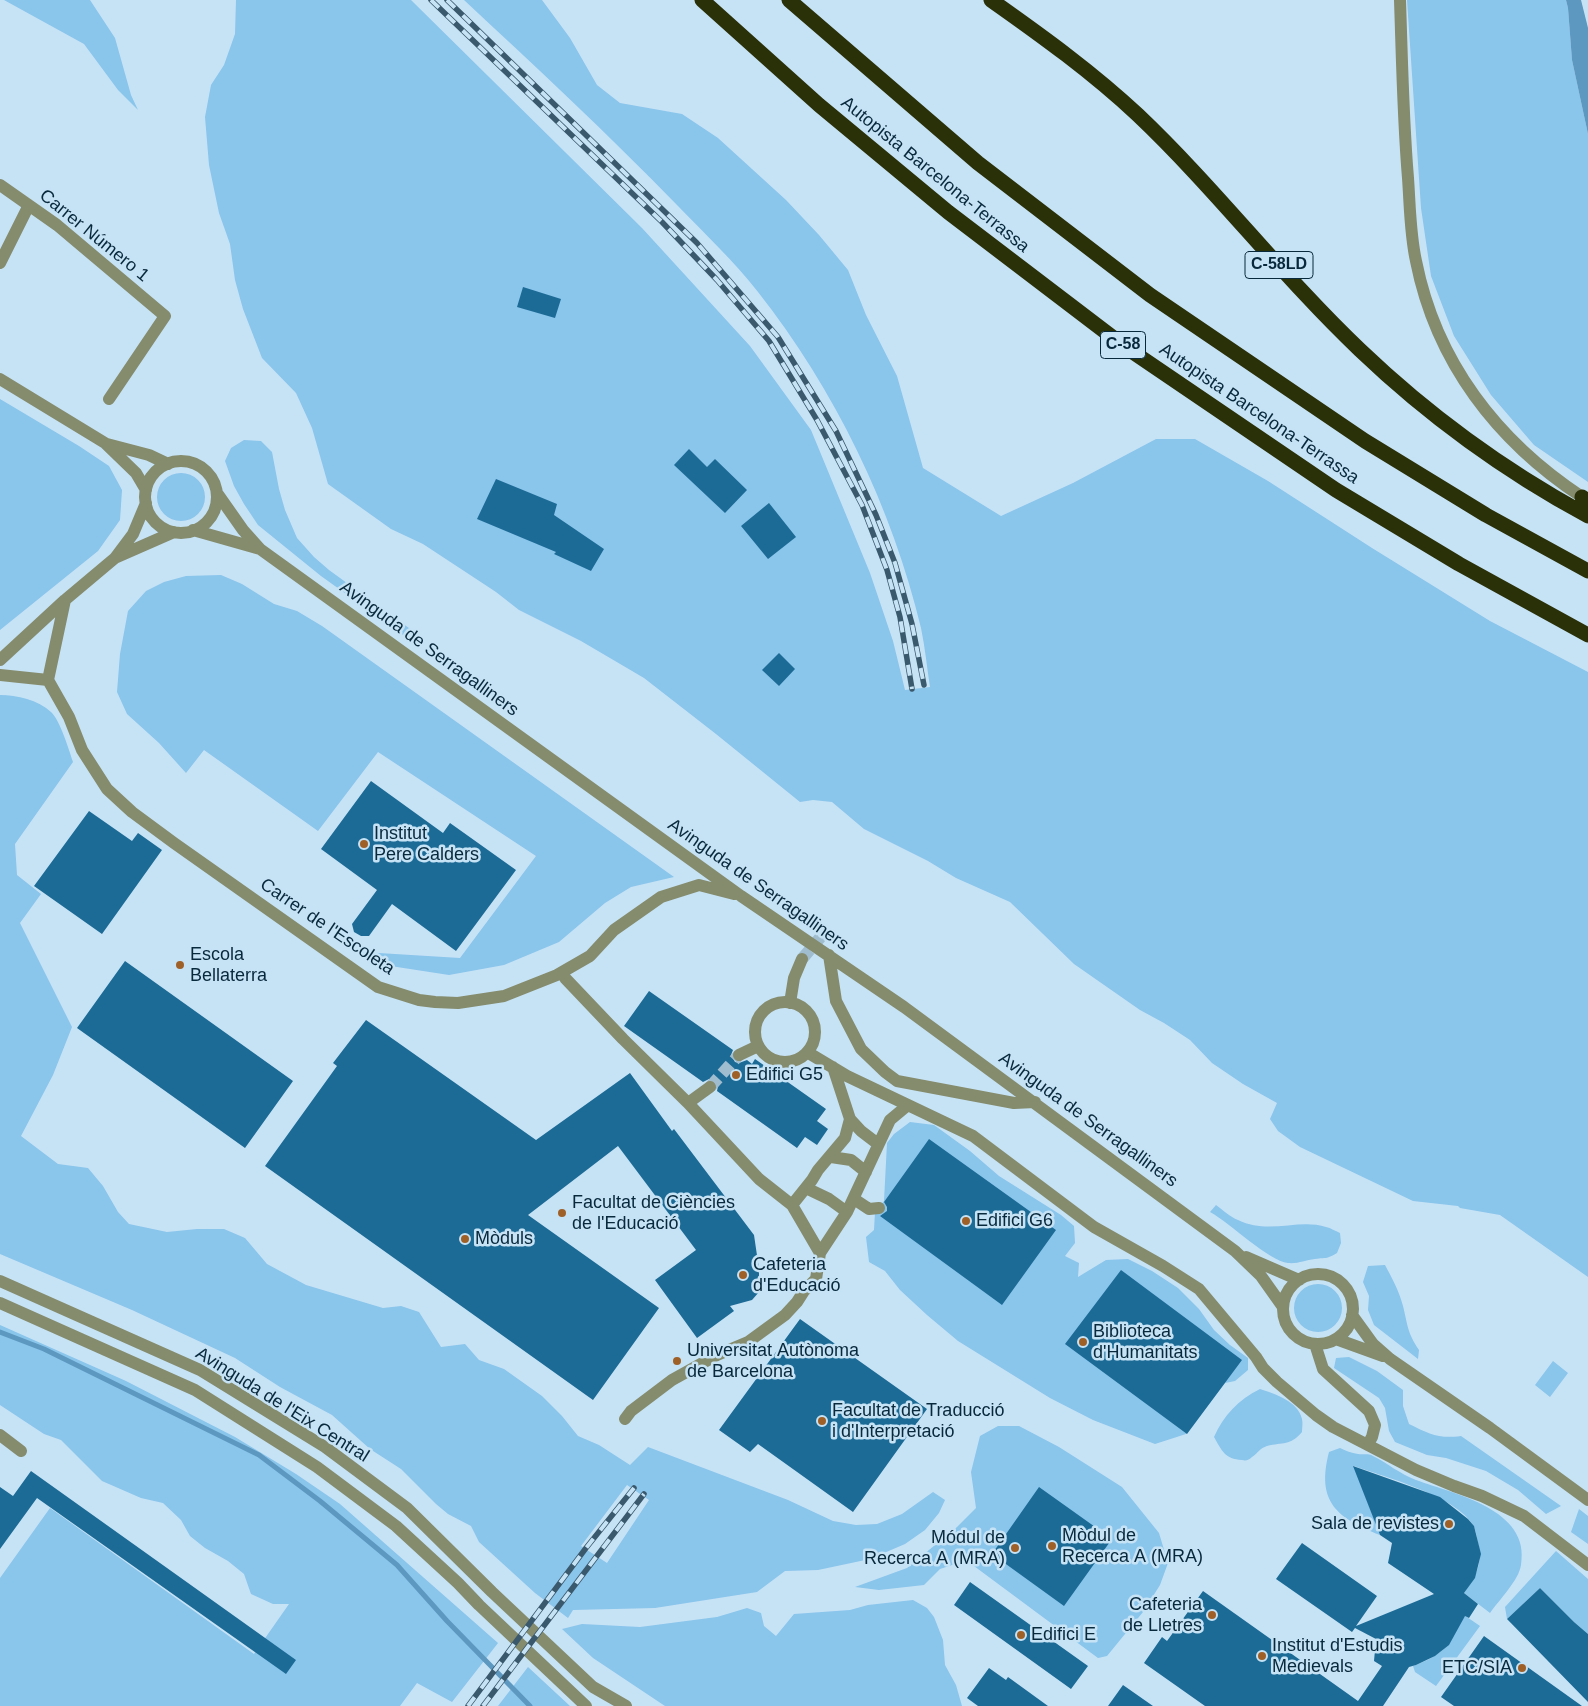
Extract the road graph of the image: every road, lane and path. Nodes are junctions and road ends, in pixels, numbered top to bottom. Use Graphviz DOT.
graph roads {
  1 [pos="702,0"];
  2 [pos="789,0"];
  3 [pos="991,0"];
  4 [pos="1400,0"];
  5 [pos="0,185"];
  6 [pos="29,205"];
  7 [pos="0,263"];
  8 [pos="0,379"];
  9 [pos="109,399"];
  10 [pos="105,443"];
  11 [pos="168,464"];
  12 [pos="217,493"];
  13 [pos="146,497"];
  14 [pos="1585,506"];
  15 [pos="192,530"];
  16 [pos="174,532"];
  17 [pos="260,549"];
  18 [pos="114,558"];
  19 [pos="1588,571"];
  20 [pos="65,600"];
  21 [pos="1586,633"];
  22 [pos="0,660"];
  23 [pos="0,675"];
  24 [pos="48,680"];
  25 [pos="741,896"];
  26 [pos="829,956"];
  27 [pos="802,959"];
  28 [pos="565,978"];
  29 [pos="790,1003"];
  30 [pos="758,1046"];
  31 [pos="808,1052"];
  32 [pos="739,1055"];
  33 [pos="832,1067"];
  34 [pos="898,1081"];
  35 [pos="710,1087"];
  36 [pos="1035,1102"];
  37 [pos="688,1103"];
  38 [pos="908,1105"];
  39 [pos="850,1120"];
  40 [pos="878,1144"];
  41 [pos="831,1157"];
  42 [pos="866,1172"];
  43 [pos="806,1188"];
  44 [pos="854,1199"];
  45 [pos="792,1205"];
  46 [pos="879,1208"];
  47 [pos="847,1212"];
  48 [pos="1235,1251"];
  49 [pos="820,1253"];
  50 [pos="1299,1280"];
  51 [pos="0,1281"];
  52 [pos="0,1303"];
  53 [pos="1283,1307"];
  54 [pos="1352,1315"];
  55 [pos="1336,1340"];
  56 [pos="1314,1344"];
  57 [pos="1390,1359"];
  58 [pos="625,1419"];
  59 [pos="0,1435"];
  60 [pos="1368,1444"];
  61 [pos="21,1451"];
  62 [pos="1588,1500"];
  63 [pos="1588,1566"];
  64 [pos="586,1706"];
  65 [pos="626,1706"];
  1 -- 21 [label="highway, Autopista Barcelona-Terrassa / C-58"];
  2 -- 19 [label="highway, Autopista Barcelona-Terrassa"];
  3 -- 14 [label="highway, C-58LD"];
  4 -- 14 [label="street"];
  5 -- 6 [label="street, Carrer Número 1"];
  6 -- 7 [label="street"];
  6 -- 9 [label="street, Carrer Número 1"];
  8 -- 10 [label="street"];
  10 -- 11 [label="street"];
  10 -- 13 [label="street"];
  11 -- 12 [label="street"];
  11 -- 13 [label="street"];
  12 -- 15 [label="street"];
  12 -- 17 [label="street, Avinguda de Serragalliners"];
  13 -- 16 [label="street"];
  13 -- 18 [label="street"];
  15 -- 16 [label="street"];
  15 -- 17 [label="street, Avinguda de Serragalliners"];
  16 -- 18 [label="street"];
  17 -- 25 [label="street, Avinguda de Serragalliners"];
  18 -- 20 [label="street"];
  20 -- 22 [label="street"];
  20 -- 24 [label="street"];
  23 -- 24 [label="street"];
  24 -- 25 [label="street, Carrer de l'Escoleta"];
  25 -- 26 [label="street, Avinguda de Serragalliners"];
  26 -- 34 [label="street"];
  26 -- 36 [label="street, Avinguda de Serragalliners"];
  27 -- 29 [label="street, Avinguda de Serragalliners"];
  28 -- 37 [label="street"];
  29 -- 30 [label="street"];
  29 -- 31 [label="street"];
  30 -- 31 [label="street"];
  30 -- 32 [label="street"];
  31 -- 33 [label="street"];
  33 -- 38 [label="street"];
  33 -- 39 [label="street"];
  34 -- 36 [label="street"];
  34 -- 38 [label="street"];
  35 -- 37 [label="street"];
  36 -- 48 [label="street, Avinguda de Serragalliners"];
  37 -- 45 [label="street"];
  38 -- 40 [label="street"];
  38 -- 60 [label="street"];
  39 -- 40 [label="street"];
  39 -- 41 [label="street"];
  40 -- 42 [label="street"];
  41 -- 42 [label="street"];
  41 -- 43 [label="street"];
  42 -- 44 [label="street"];
  43 -- 45 [label="street"];
  43 -- 47 [label="street"];
  44 -- 46 [label="street"];
  44 -- 47 [label="street"];
  45 -- 49 [label="street"];
  47 -- 49 [label="street"];
  48 -- 50 [label="street, Avinguda de Serragalliners"];
  48 -- 53 [label="street, Avinguda de Serragalliners"];
  49 -- 58 [label="street"];
  50 -- 53 [label="street"];
  50 -- 54 [label="street"];
  51 -- 65 [label="street, Avinguda de l'Eix Central"];
  52 -- 64 [label="street, Avinguda de l'Eix Central"];
  53 -- 56 [label="street"];
  54 -- 55 [label="street"];
  54 -- 57 [label="street"];
  55 -- 56 [label="street"];
  55 -- 57 [label="street"];
  56 -- 60 [label="street"];
  57 -- 62 [label="street"];
  59 -- 61 [label="street"];
  60 -- 63 [label="street"];
}
